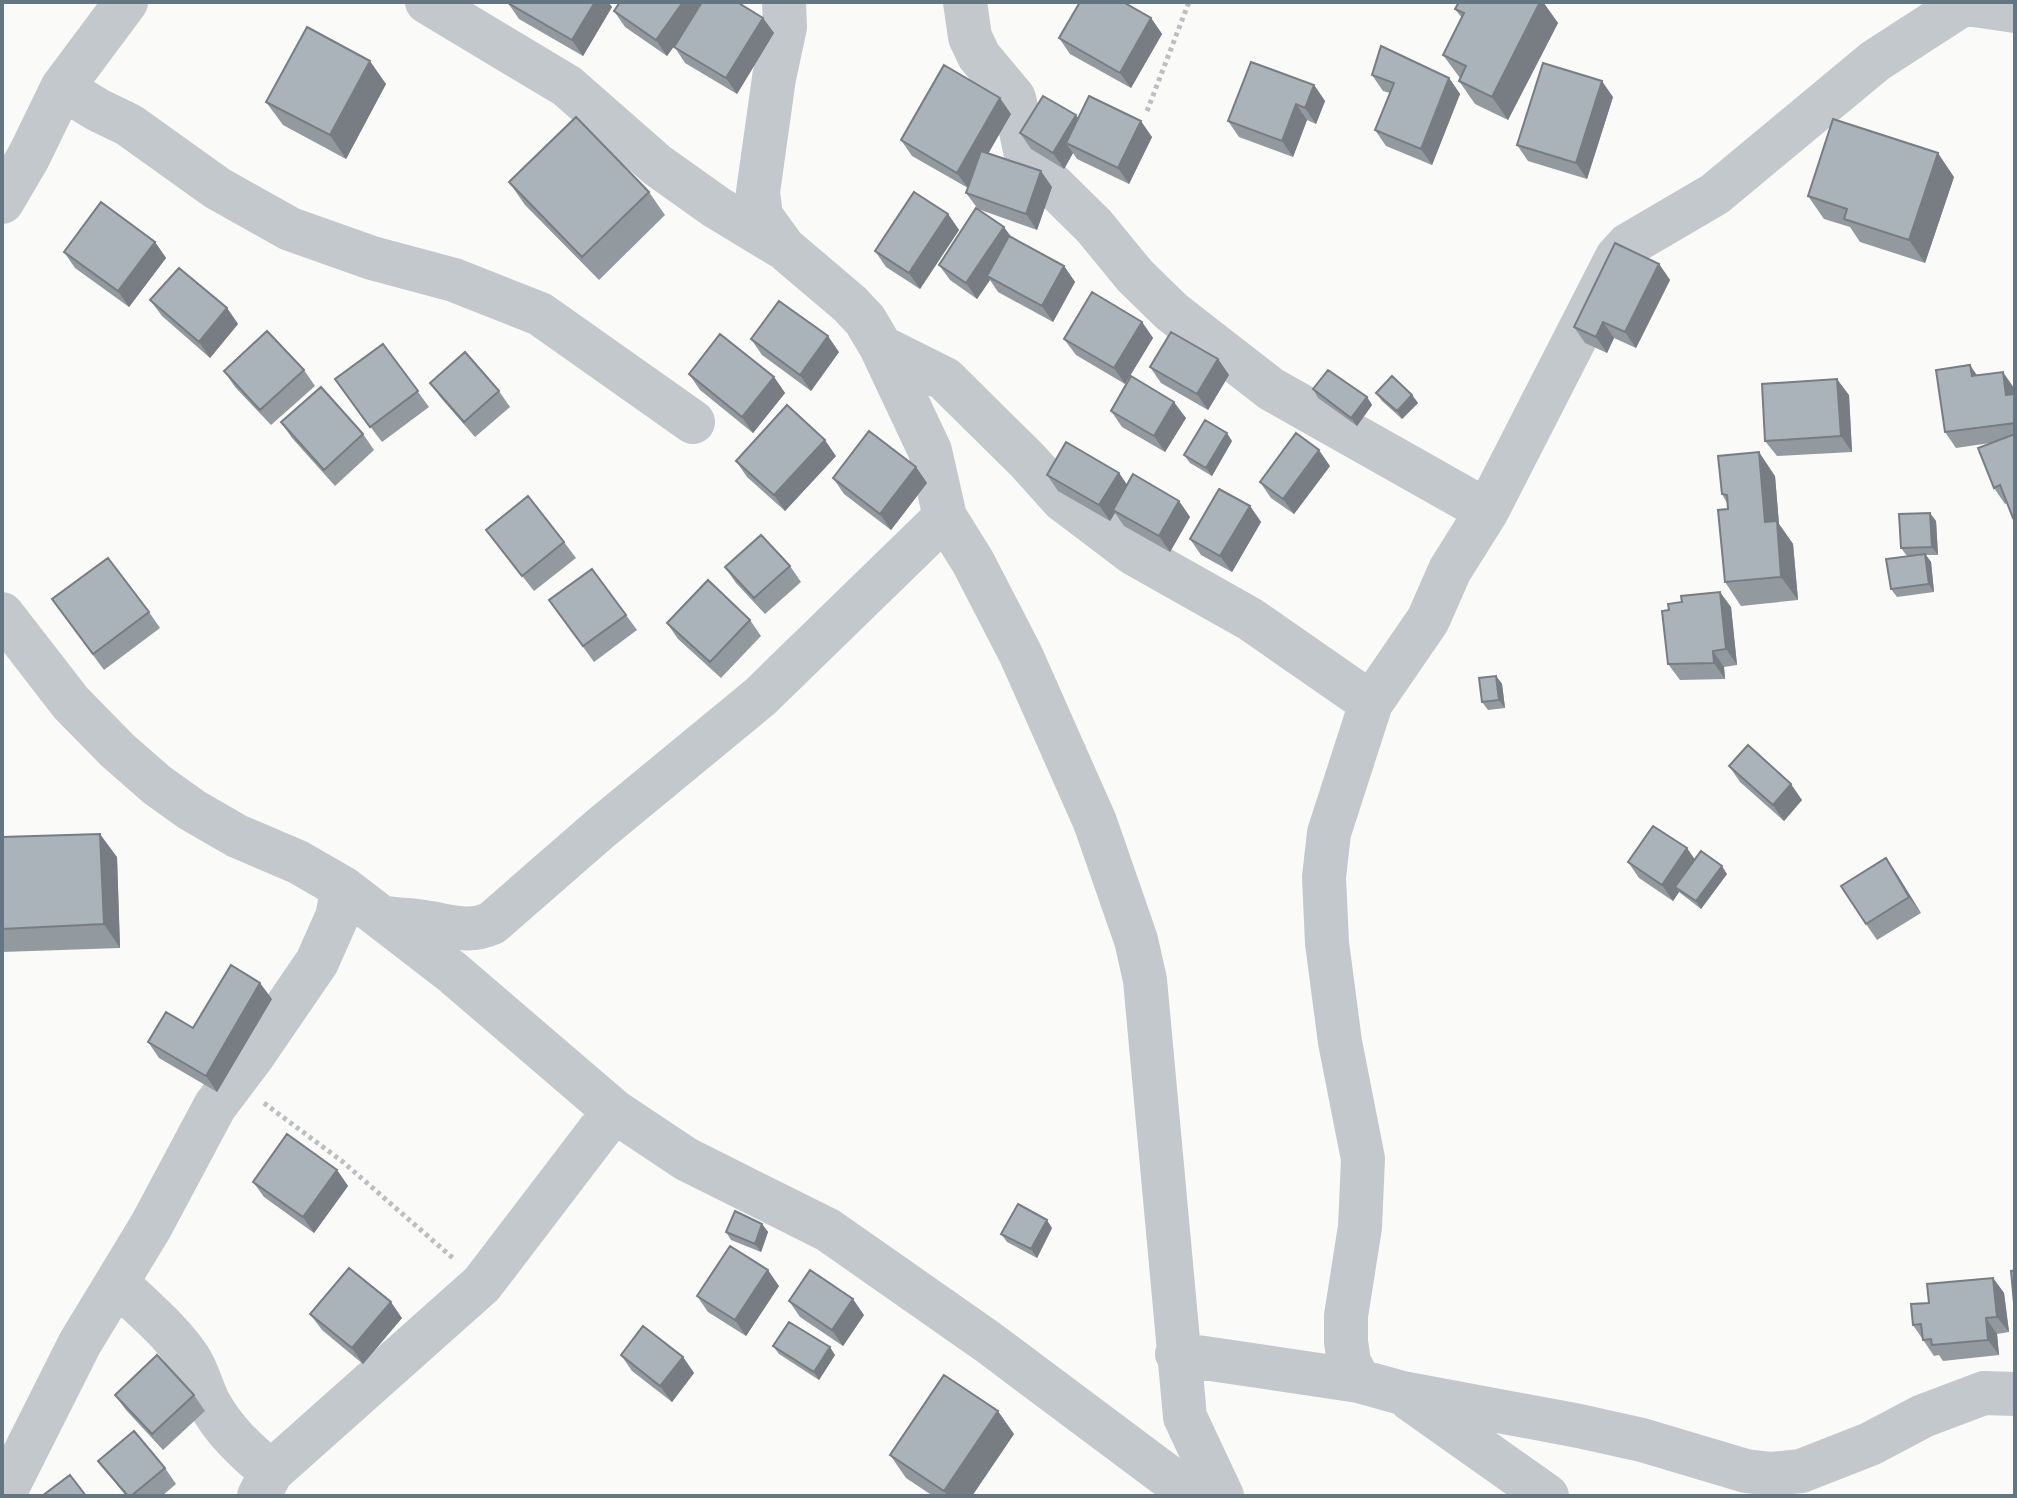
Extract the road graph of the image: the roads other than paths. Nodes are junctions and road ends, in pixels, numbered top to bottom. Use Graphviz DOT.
graph roads {
  1 [pos="126,2"];
  2 [pos="427,2"];
  3 [pos="784,2"];
  4 [pos="965,2"];
  5 [pos="1959,3"];
  6 [pos="2015,11"];
  7 [pos="62,88"];
  8 [pos="2,202"];
  9 [pos="784,248"];
  10 [pos="881,347"];
  11 [pos="693,422"];
  12 [pos="1487,511"];
  13 [pos="945,517"];
  14 [pos="2,614"];
  15 [pos="1371,703"];
  16 [pos="343,888"];
  17 [pos="383,918"];
  18 [pos="614,1111"];
  19 [pos="117,1283"];
  20 [pos="1177,1354"];
  21 [pos="1359,1381"];
  22 [pos="1402,1393"];
  23 [pos="2015,1394"];
  24 [pos="265,1484"];
  25 [pos="3,1496"];
  26 [pos="1194,1496"];
  27 [pos="1222,1496"];
  28 [pos="1547,1496"];
  1 -- 7 [label="street"];
  2 -- 9 [label="street"];
  3 -- 9 [label="street"];
  4 -- 12 [label="street"];
  5 -- 6 [label="street"];
  5 -- 12 [label="street"];
  7 -- 8 [label="street"];
  7 -- 11 [label="street"];
  9 -- 10 [label="street"];
  10 -- 13 [label="street"];
  10 -- 15 [label="street"];
  12 -- 15 [label="street"];
  13 -- 17 [label="street"];
  13 -- 20 [label="street"];
  14 -- 16 [label="street"];
  15 -- 21 [label="street"];
  16 -- 17 [label="street"];
  16 -- 19 [label="street"];
  17 -- 18 [label="street"];
  18 -- 24 [label="street"];
  18 -- 26 [label="street"];
  19 -- 24 [label="street"];
  19 -- 25 [label="street"];
  20 -- 21 [label="street"];
  20 -- 27 [label="street"];
  21 -- 22 [label="street"];
  22 -- 23 [label="street"];
  22 -- 28 [label="street"];
}
